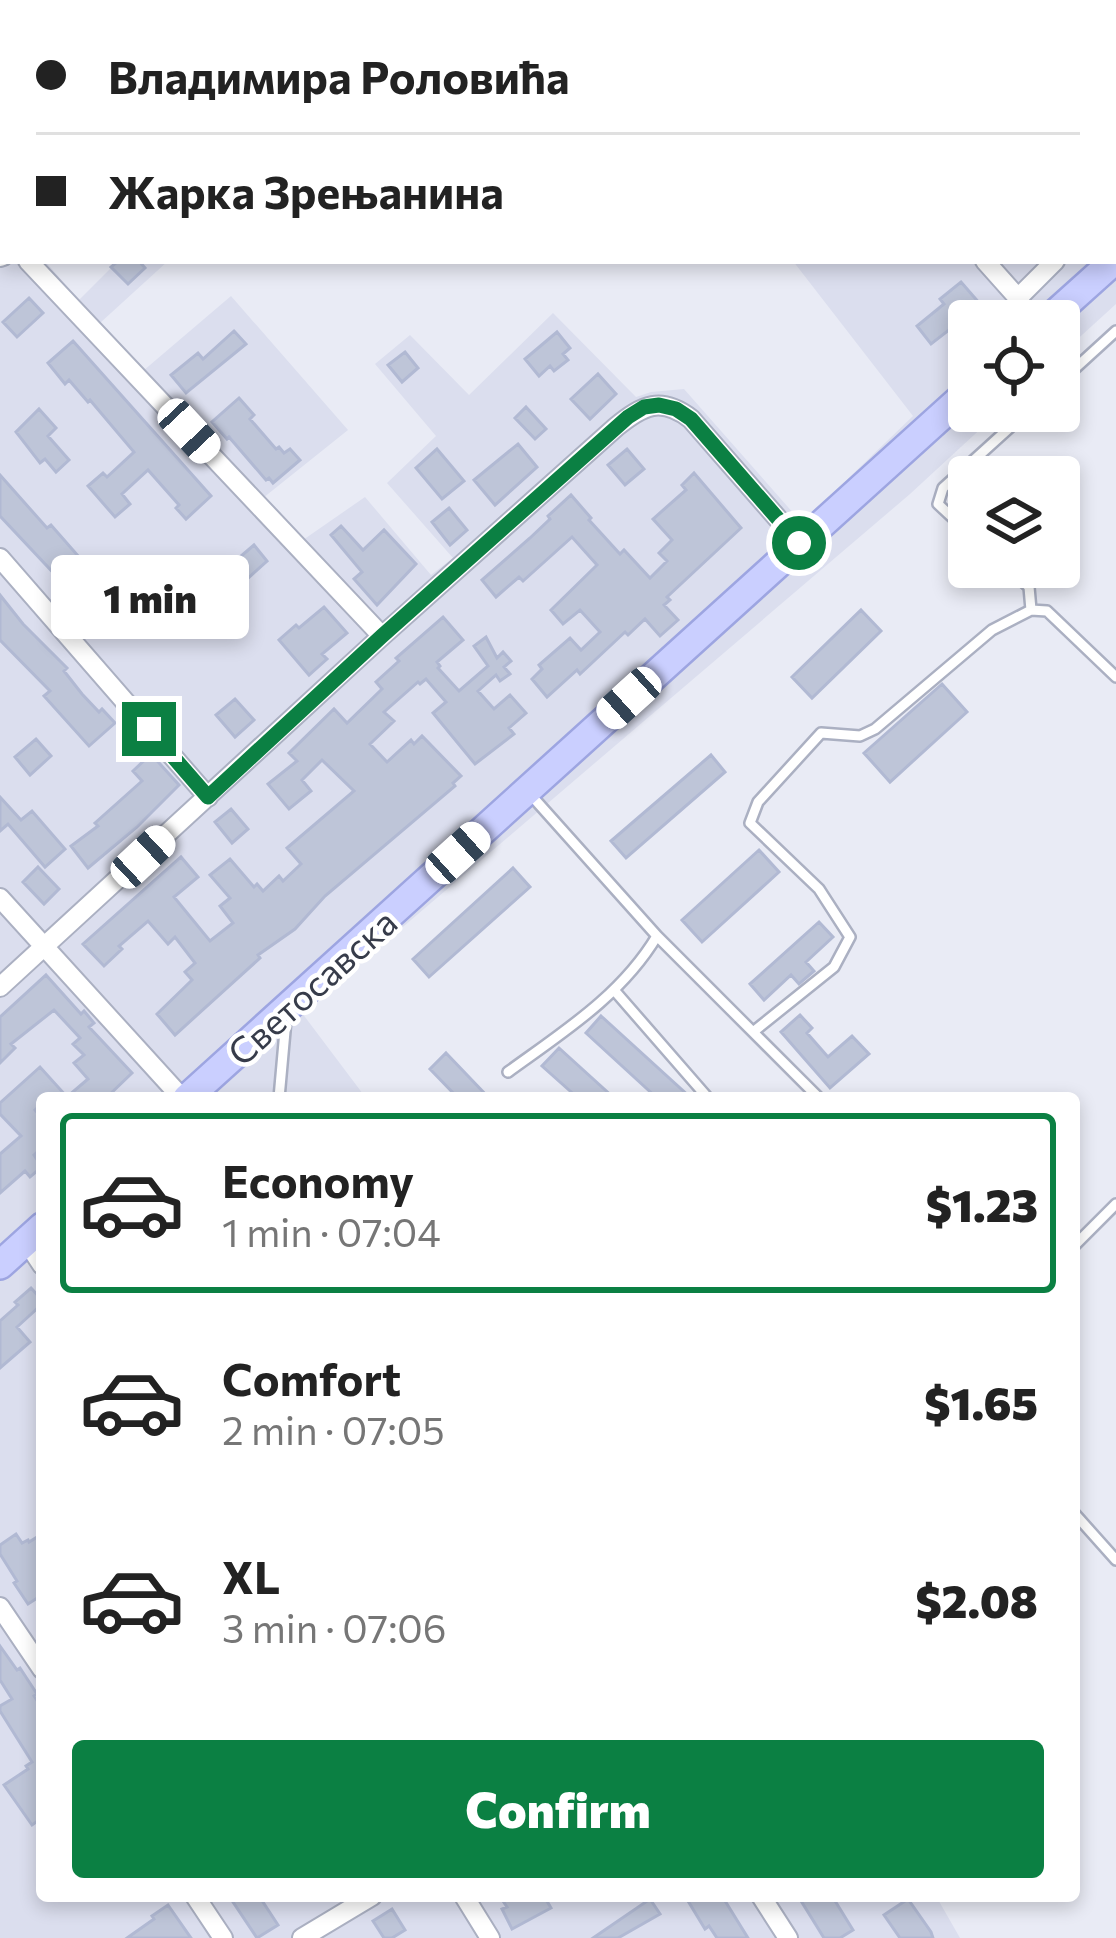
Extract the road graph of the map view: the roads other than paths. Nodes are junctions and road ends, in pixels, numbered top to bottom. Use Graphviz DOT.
graph roads {
  1 [pos="31,264"];
  2 [pos="988,264"];
  3 [pos="1052,264"];
  4 [pos="1111,264"];
  5 [pos="1018,298"];
  6 [pos="1071,300"];
  7 [pos="1116,331"];
  8 [pos="1080,364"];
  9 [pos="948,410"];
  10 [pos="1005,432"];
  11 [pos="978,456"];
  12 [pos="948,483"];
  13 [pos="948,513"];
  14 [pos="799,543"];
  15 [pos="0,558"];
  16 [pos="1029,588"];
  17 [pos="1031,610"];
  18 [pos="382,636"];
  19 [pos="1116,677"];
  20 [pos="527,790"];
  21 [pos="208,797"];
  22 [pos="0,898"];
  23 [pos="657,936"];
  24 [pos="44,947"];
  25 [pos="0,987"];
  26 [pos="614,990"];
  27 [pos="287,1009"];
  28 [pos="753,1032"];
  29 [pos="508,1072"];
  30 [pos="179,1092"];
  31 [pos="192,1092"];
  32 [pos="280,1092"];
  33 [pos="703,1092"];
  34 [pos="813,1092"];
  35 [pos="1116,1204"];
  36 [pos="34,1234"];
  37 [pos="1080,1240"];
  38 [pos="0,1265"];
  39 [pos="1080,1520"];
  40 [pos="1116,1560"];
  41 [pos="0,1607"];
  42 [pos="36,1660"];
  43 [pos="199,1902"];
  44 [pos="362,1902"];
  45 [pos="468,1902"];
  46 [pos="765,1902"];
  47 [pos="223,1938"];
  48 [pos="302,1938"];
  49 [pos="490,1938"];
  50 [pos="788,1938"];
  1 -- 18 [label="street"];
  2 -- 5 [label="street"];
  3 -- 5 [label="street"];
  4 -- 6 [label="main road"];
  7 -- 8 [label="lane"];
  9 -- 14 [label="main road, Светосавска"];
  10 -- 11 [label="lane"];
  12 -- 13 [label="lane"];
  14 -- 18 [label="street"];
  14 -- 20 [label="main road, Светосавска"];
  15 -- 21 [label="street"];
  16 -- 17 [label="lane"];
  17 -- 19 [label="lane"];
  17 -- 28 [label="lane"];
  18 -- 21 [label="street"];
  20 -- 23 [label="lane"];
  20 -- 27 [label="main road, Светосавска"];
  21 -- 24 [label="street"];
  22 -- 24 [label="street"];
  23 -- 26 [label="lane"];
  23 -- 28 [label="lane"];
  24 -- 25 [label="street"];
  24 -- 30 [label="street"];
  26 -- 29 [label="lane"];
  26 -- 33 [label="lane"];
  27 -- 31 [label="main road, Светосавска"];
  27 -- 32 [label="lane"];
  28 -- 34 [label="lane"];
  35 -- 37 [label="lane"];
  36 -- 38 [label="main road"];
  39 -- 40 [label="lane"];
  41 -- 42 [label="street"];
  43 -- 47 [label="street"];
  44 -- 48 [label="street"];
  45 -- 49 [label="street"];
  46 -- 50 [label="street"];
}
